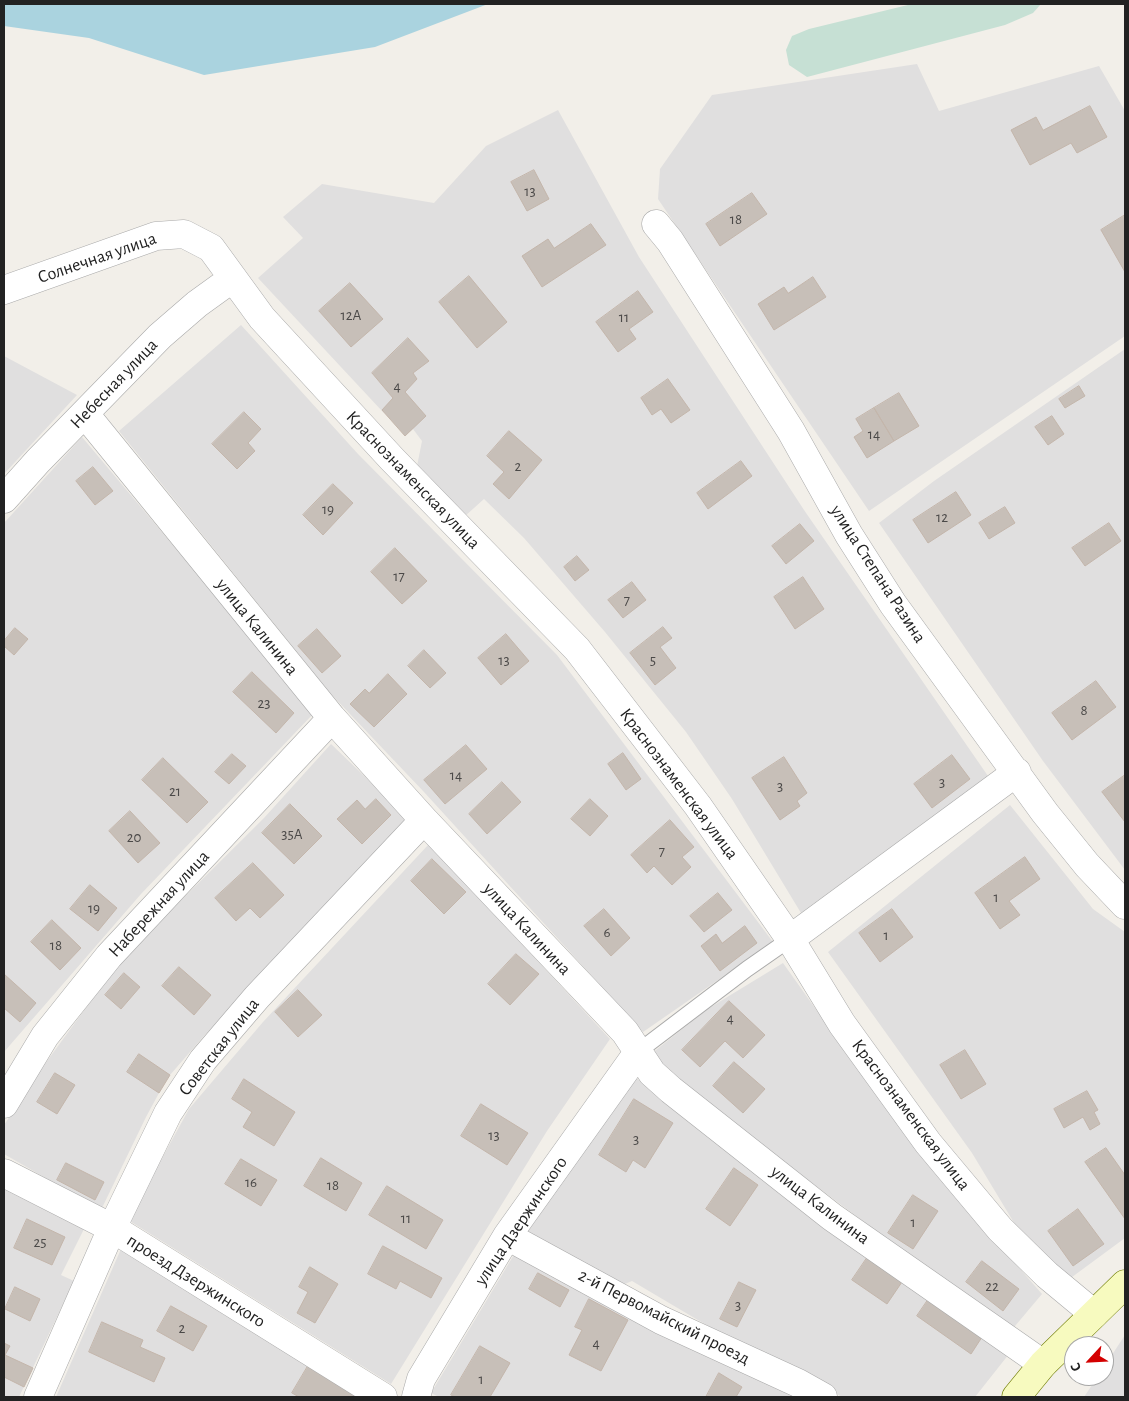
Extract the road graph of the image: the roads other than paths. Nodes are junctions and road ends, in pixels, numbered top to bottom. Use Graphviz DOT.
graph roads {
  1 [pos="656,224"];
  2 [pos="233,278"];
  3 [pos="4,290"];
  4 [pos="85,414"];
  5 [pos="4,499"];
  6 [pos="332,718"];
  7 [pos="1017,772"];
  8 [pos="424,820"];
  9 [pos="1125,905"];
  10 [pos="790,939"];
  11 [pos="639,1051"];
  12 [pos="4,1104"];
  13 [pos="4,1173"];
  14 [pos="112,1228"];
  15 [pos="507,1236"];
  16 [pos="1124,1288"];
  17 [pos="1094,1314"];
  18 [pos="1043,1364"];
  19 [pos="38,1397"];
  20 [pos="383,1397"];
  21 [pos="416,1397"];
  22 [pos="823,1397"];
  23 [pos="1016,1397"];
  1 -- 7 [label="street, улица Степана Разина"];
  2 -- 3 [label="street, Солнечная улица"];
  2 -- 4 [label="street, Небесная улица"];
  2 -- 10 [label="street, Краснознаменская улица"];
  4 -- 5 [label="street, Небесная улица"];
  4 -- 6 [label="street, улица Калинина"];
  6 -- 8 [label="street, улица Калинина"];
  6 -- 12 [label="street, Набережная улица"];
  7 -- 9 [label="street, улица Степана Разина"];
  7 -- 10 [label="street"];
  8 -- 11 [label="street, улица Калинина"];
  8 -- 14 [label="street, Советская улица"];
  10 -- 11 [label="lane"];
  10 -- 17 [label="street, Краснознаменская улица"];
  11 -- 15 [label="street, улица Дзержинского"];
  11 -- 18 [label="street, улица Калинина"];
  13 -- 14 [label="street, проезд Дзержинского"];
  14 -- 19 [label="street, Советская улица"];
  14 -- 20 [label="street, проезд Дзержинского"];
  15 -- 21 [label="street, улица Дзержинского"];
  15 -- 22 [label="street, 2-й Первомайский проезд"];
  16 -- 17 [label="main road"];
  17 -- 18 [label="main road"];
  18 -- 23 [label="main road"];
}
